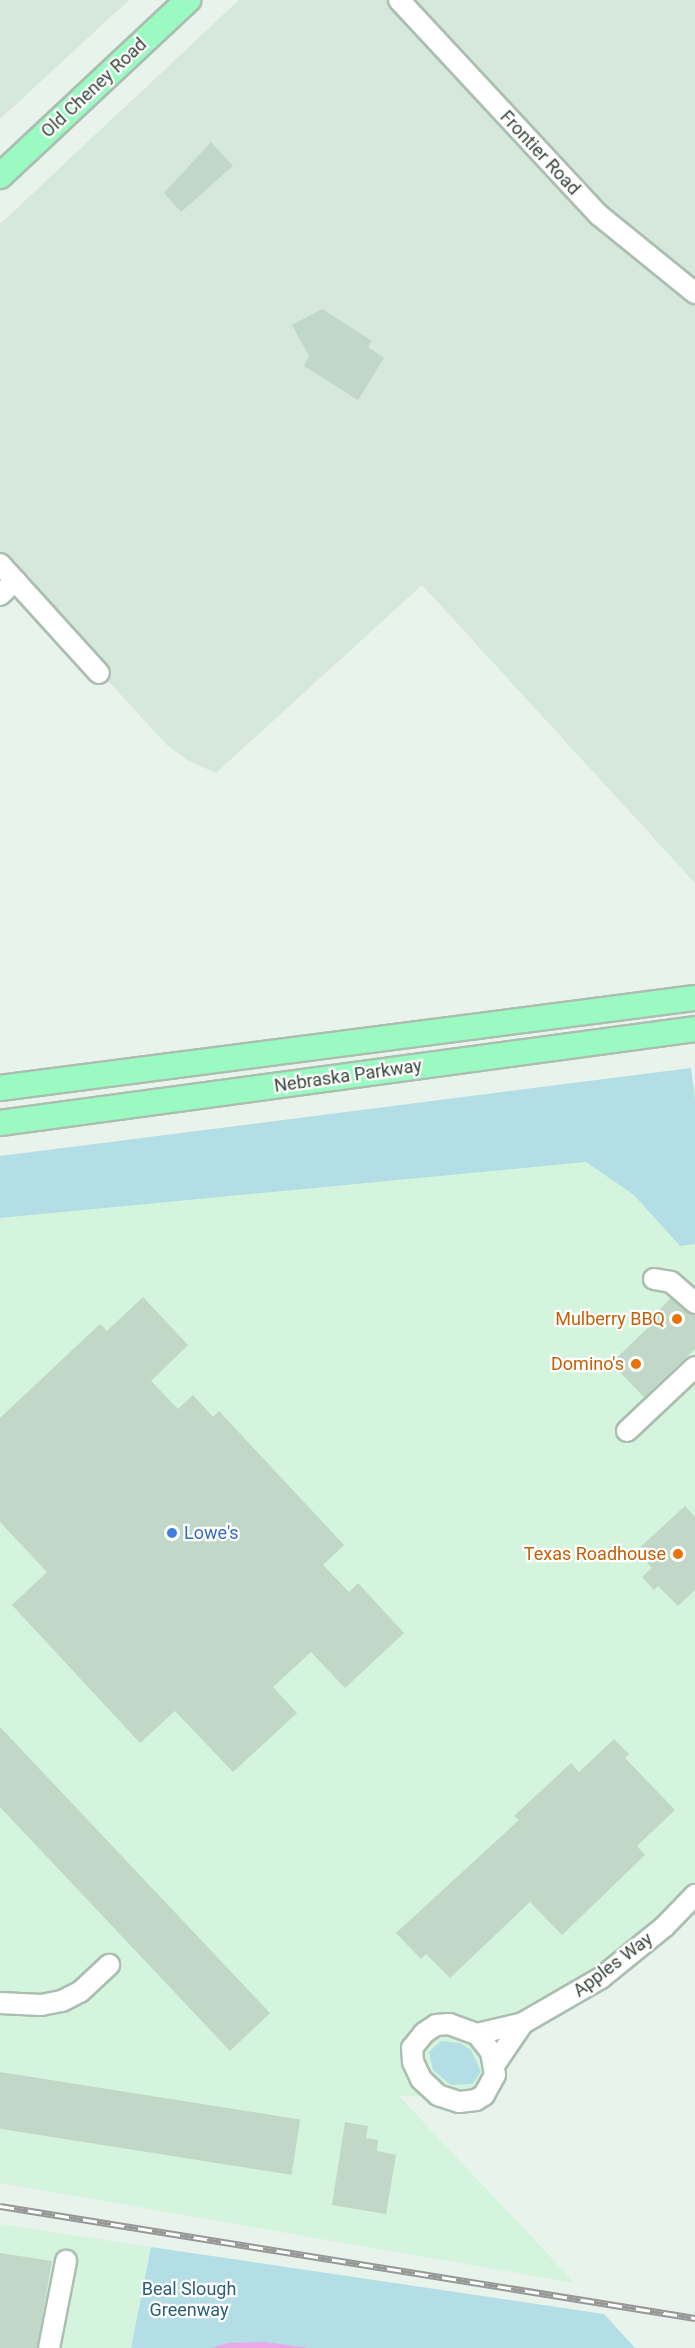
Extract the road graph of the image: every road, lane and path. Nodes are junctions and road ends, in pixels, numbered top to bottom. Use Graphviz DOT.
graph roads {
  1 [pos="188,0"];
  2 [pos="399,0"];
  3 [pos="0,176"];
  4 [pos="695,293"];
  5 [pos="0,564"];
  6 [pos="15,581"];
  7 [pos="0,595"];
  8 [pos="99,673"];
  9 [pos="695,998"];
  10 [pos="695,1029"];
  11 [pos="0,1088"];
  12 [pos="0,1124"];
  13 [pos="654,1279"];
  14 [pos="695,1303"];
  15 [pos="695,1367"];
  16 [pos="627,1431"];
  17 [pos="695,1895"];
  18 [pos="109,1965"];
  19 [pos="0,2003"];
  20 [pos="523,2023"];
  21 [pos="477,2034"];
  22 [pos="495,2064"];
  23 [pos="66,2261"];
  24 [pos="49,2348"];
  1 -- 3 [label="main road, Old Cheney Road"];
  2 -- 4 [label="street, Frontier Road"];
  5 -- 6 [label="street"];
  6 -- 7 [label="street"];
  6 -- 8 [label="street"];
  9 -- 11 [label="main road, Nebraska Parkway"];
  10 -- 12 [label="main road, Nebraska Parkway"];
  13 -- 14 [label="street"];
  15 -- 16 [label="street"];
  17 -- 20 [label="street, Apples Way"];
  18 -- 19 [label="street"];
  20 -- 21 [label="street, Apples Way"];
  20 -- 22 [label="street, Apples Way"];
  21 -- 22 [label="street"];
  21 -- 22 [label="street"];
  23 -- 24 [label="street"];
}
